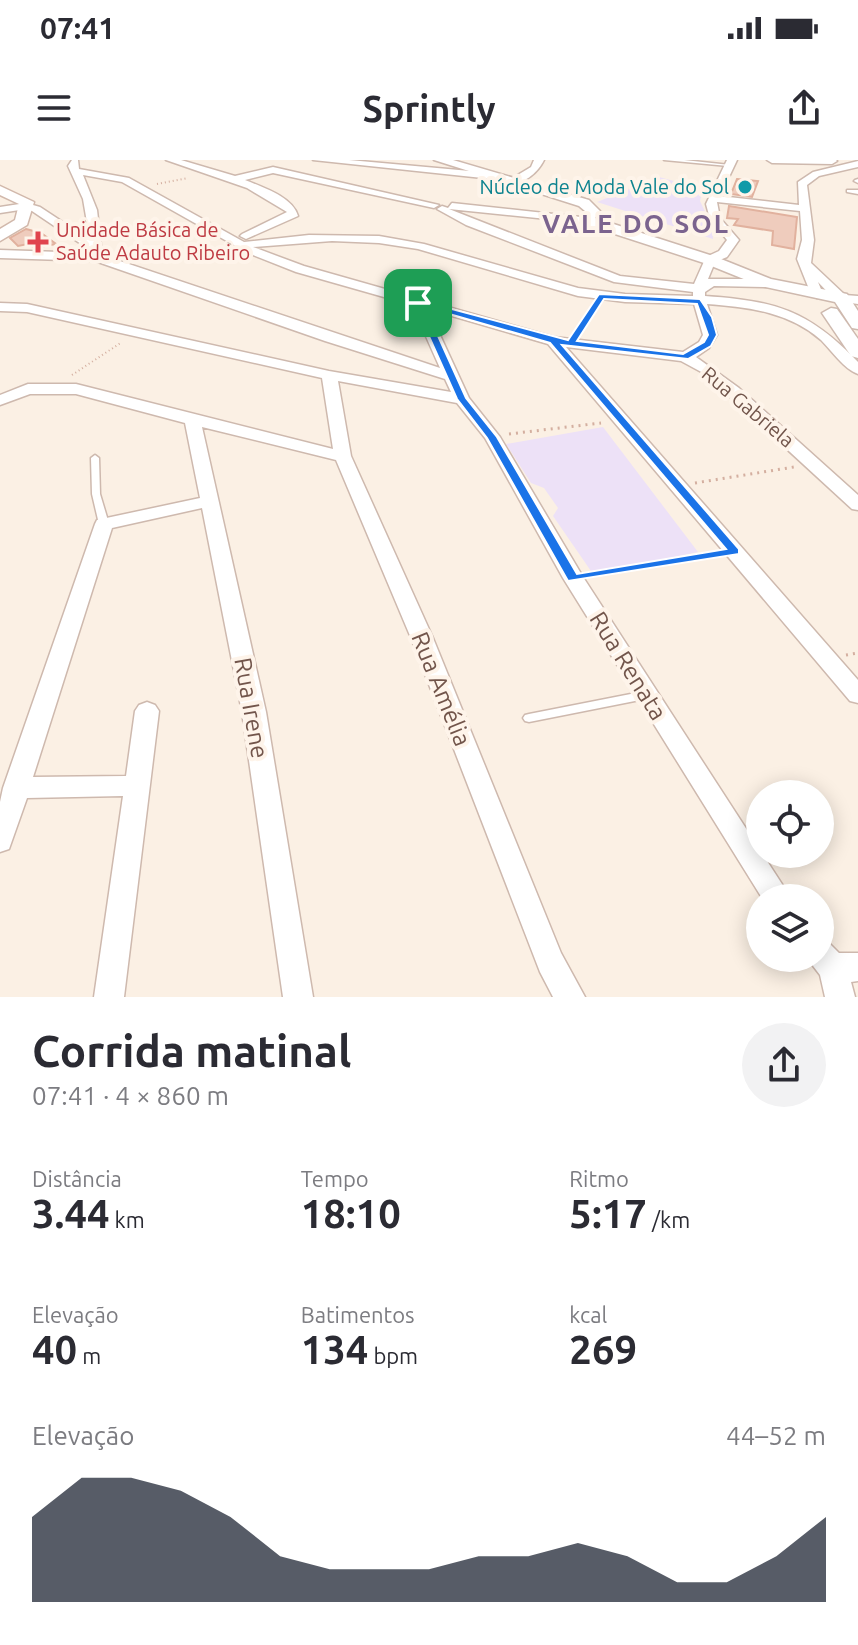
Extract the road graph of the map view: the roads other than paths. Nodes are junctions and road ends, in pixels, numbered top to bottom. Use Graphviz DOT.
graph roads {
  1 [pos="175,160"];
  2 [pos="318,160"];
  3 [pos="440,160"];
  4 [pos="539,160"];
  5 [pos="666,160"];
  6 [pos="772,160"];
  7 [pos="840,160"];
  8 [pos="730,162"];
  9 [pos="858,164"];
  10 [pos="80,165"];
  11 [pos="826,166"];
  12 [pos="492,176"];
  13 [pos="233,180"];
  14 [pos="515,181"];
  15 [pos="0,190"];
  16 [pos="849,191"];
  17 [pos="858,192"];
  18 [pos="715,199"];
  19 [pos="26,206"];
  20 [pos="443,207"];
  21 [pos="806,209"];
  22 [pos="0,210"];
  23 [pos="55,219"];
  24 [pos="586,220"];
  25 [pos="22,222"];
  26 [pos="92,222"];
  27 [pos="66,227"];
  28 [pos="0,236"];
  29 [pos="260,237"];
  30 [pos="240,242"];
  31 [pos="97,253"];
  32 [pos="0,254"];
  33 [pos="803,259"];
  34 [pos="710,260"];
  35 [pos="767,283"];
  36 [pos="817,294"];
  37 [pos="700,295"];
  38 [pos="602,296"];
  39 [pos="849,299"];
  40 [pos="418,303"];
  41 [pos="0,307"];
  42 [pos="858,324"];
  43 [pos="562,342"];
  44 [pos="858,352"];
  45 [pos="685,357"];
  46 [pos="858,370"];
  47 [pos="329,375"];
  48 [pos="451,376"];
  49 [pos="462,399"];
  50 [pos="0,400"];
  51 [pos="193,421"];
  52 [pos="343,456"];
  53 [pos="95,458"];
  54 [pos="209,501"];
  55 [pos="858,505"];
  56 [pos="104,524"];
  57 [pos="646,695"];
  58 [pos="858,695"];
  59 [pos="147,711"];
  60 [pos="529,718"];
  61 [pos="8,782"];
  62 [pos="138,786"];
  63 [pos="0,841"];
  64 [pos="768,884"];
  65 [pos="837,963"];
  66 [pos="109,997"];
  67 [pos="298,997"];
  68 [pos="570,997"];
  69 [pos="840,997"];
  1 -- 13 [label="street"];
  2 -- 12 [label="street"];
  3 -- 12 [label="street"];
  4 -- 14 [label="street"];
  5 -- 8 [label="lane"];
  6 -- 11 [label="street"];
  7 -- 11 [label="street"];
  8 -- 18 [label="street"];
  9 -- 11 [label="street"];
  10 -- 26 [label="street"];
  10 -- 30 [label="street, Rua Gabriela"];
  11 -- 21 [label="street"];
  12 -- 14 [label="street"];
  13 -- 20 [label="street"];
  13 -- 29 [label="street"];
  14 -- 24 [label="street"];
  15 -- 19 [label="main road"];
  16 -- 17 [label="lane"];
  18 -- 21 [label="street"];
  18 -- 34 [label="street"];
  19 -- 22 [label="street"];
  19 -- 23 [label="street"];
  19 -- 25 [label="main road"];
  20 -- 24 [label="street"];
  20 -- 37 [label="street"];
  21 -- 33 [label="street"];
  23 -- 25 [label="street"];
  23 -- 27 [label="street"];
  24 -- 34 [label="street"];
  25 -- 28 [label="main road"];
  26 -- 27 [label="street"];
  26 -- 31 [label="street"];
  27 -- 31 [label="street"];
  29 -- 30 [label="street"];
  29 -- 38 [label="street"];
  30 -- 40 [label="street, Rua Gabriela"];
  31 -- 32 [label="street"];
  31 -- 48 [label="street"];
  33 -- 36 [label="street"];
  33 -- 39 [label="street"];
  34 -- 35 [label="street"];
  34 -- 37 [label="street"];
  35 -- 36 [label="street"];
  35 -- 37 [label="street"];
  36 -- 39 [label="street"];
  36 -- 44 [label="street"];
  37 -- 38 [label="street"];
  37 -- 45 [label="street"];
  37 -- 46 [label="street"];
  38 -- 43 [label="lane"];
  39 -- 42 [label="street"];
  40 -- 43 [label="street, Rua Gabriela"];
  40 -- 48 [label="street, Rua Renata"];
  41 -- 47 [label="street"];
  43 -- 45 [label="street, Rua Gabriela"];
  43 -- 58 [label="street"];
  45 -- 55 [label="street, Rua Gabriela"];
  47 -- 49 [label="street"];
  47 -- 52 [label="street, Rua Amélia"];
  48 -- 49 [label="street, Rua Renata"];
  49 -- 57 [label="street, Rua Renata"];
  50 -- 51 [label="street"];
  51 -- 52 [label="street"];
  51 -- 54 [label="street, Rua Irene"];
  52 -- 68 [label="street, Rua Amélia"];
  53 -- 56 [label="lane"];
  54 -- 56 [label="street"];
  54 -- 67 [label="street, Rua Irene"];
  56 -- 61 [label="street"];
  57 -- 60 [label="lane"];
  57 -- 64 [label="street, Rua Renata"];
  59 -- 62 [label="street"];
  61 -- 62 [label="street"];
  61 -- 63 [label="street"];
  62 -- 66 [label="street"];
  65 -- 69 [label="street"];
}
